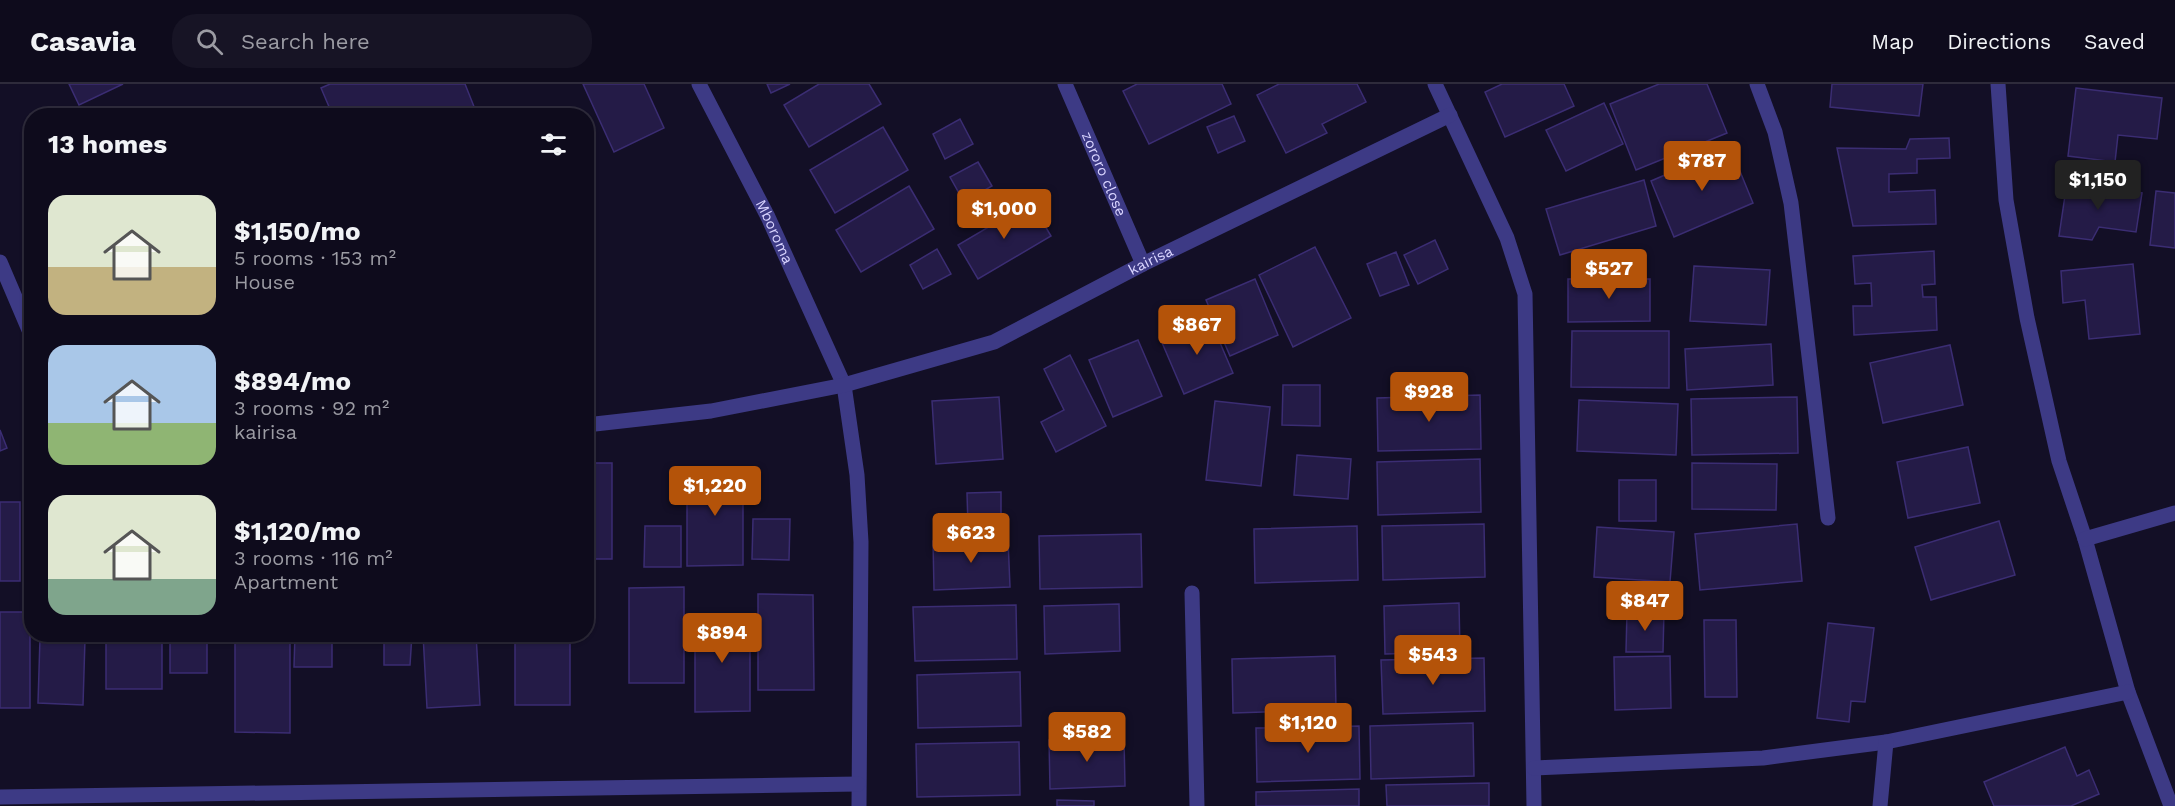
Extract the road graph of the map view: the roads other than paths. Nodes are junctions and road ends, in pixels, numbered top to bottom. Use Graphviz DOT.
graph roads {
  1 [pos="699,84"];
  2 [pos="1065,84"];
  3 [pos="1435,84"];
  4 [pos="1757,84"];
  5 [pos="1998,84"];
  6 [pos="1450,115"];
  7 [pos="0,262"];
  8 [pos="1143,264"];
  9 [pos="24,318"];
  10 [pos="844,385"];
  11 [pos="594,424"];
  12 [pos="2175,513"];
  13 [pos="1828,518"];
  14 [pos="2085,539"];
  15 [pos="1192,593"];
  16 [pos="2128,692"];
  17 [pos="1886,742"];
  18 [pos="1534,768"];
  19 [pos="858,784"];
  20 [pos="0,797"];
  21 [pos="139,800"];
  22 [pos="859,806"];
  23 [pos="1197,806"];
  24 [pos="1534,806"];
  25 [pos="1880,806"];
  26 [pos="2171,806"];
  1 -- 10 [label="street, Mboroma"];
  2 -- 8 [label="street, zororo close"];
  3 -- 6 [label="street"];
  4 -- 13 [label="street"];
  5 -- 14 [label="street"];
  6 -- 8 [label="street, kairisa"];
  6 -- 18 [label="street"];
  7 -- 9 [label="street"];
  8 -- 10 [label="street, kairisa"];
  10 -- 11 [label="street, kairisa"];
  10 -- 19 [label="street, Mboroma"];
  12 -- 14 [label="street"];
  14 -- 16 [label="street"];
  15 -- 23 [label="street"];
  16 -- 17 [label="street"];
  16 -- 26 [label="street"];
  17 -- 18 [label="street"];
  17 -- 25 [label="street"];
  18 -- 24 [label="street"];
  19 -- 21 [label="street"];
  19 -- 22 [label="street, Mboroma"];
  20 -- 21 [label="street"];
}
